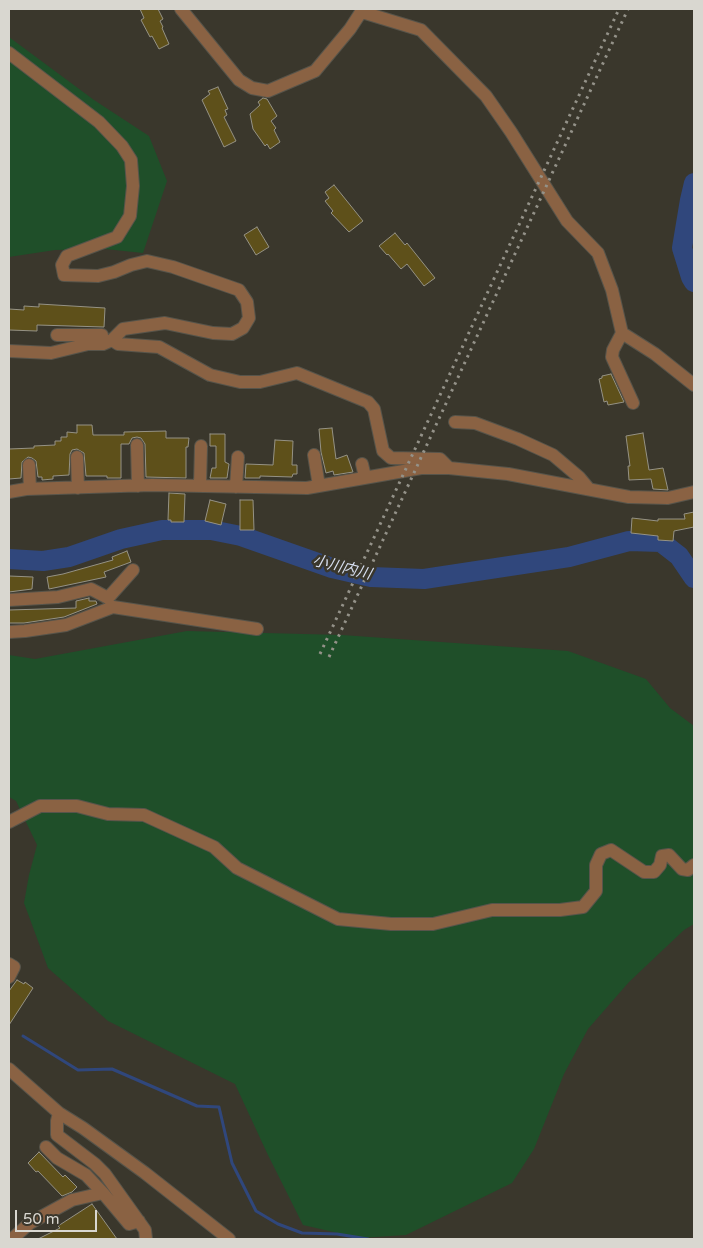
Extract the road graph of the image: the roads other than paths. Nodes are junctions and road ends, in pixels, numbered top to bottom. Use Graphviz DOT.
graph roads {
  1 [pos="181,9"];
  2 [pos="363,10"];
  3 [pos="9,54"];
  4 [pos="622,333"];
  5 [pos="57,335"];
  6 [pos="115,337"];
  7 [pos="9,351"];
  8 [pos="694,386"];
  9 [pos="633,403"];
  10 [pos="455,422"];
  11 [pos="137,445"];
  12 [pos="201,446"];
  13 [pos="314,455"];
  14 [pos="238,457"];
  15 [pos="77,458"];
  16 [pos="362,464"];
  17 [pos="29,465"];
  18 [pos="449,468"];
  19 [pos="366,477"];
  20 [pos="138,486"];
  21 [pos="200,486"];
  22 [pos="319,486"];
  23 [pos="236,487"];
  24 [pos="78,488"];
  25 [pos="30,489"];
  26 [pos="589,489"];
  27 [pos="9,492"];
  28 [pos="694,492"];
  29 [pos="133,570"];
  30 [pos="9,600"];
  31 [pos="110,603"];
  32 [pos="257,629"];
  33 [pos="9,632"];
  34 [pos="9,822"];
  35 [pos="694,865"];
  36 [pos="9,964"];
  37 [pos="9,977"];
  38 [pos="9,1069"];
  39 [pos="59,1113"];
  40 [pos="46,1147"];
  41 [pos="103,1193"];
  42 [pos="139,1221"];
  43 [pos="12,1239"];
  44 [pos="146,1239"];
  45 [pos="228,1239"];
  1 -- 2 [label="street"];
  2 -- 4 [label="street"];
  3 -- 6 [label="street"];
  4 -- 8 [label="street"];
  4 -- 9 [label="street"];
  5 -- 6 [label="street"];
  6 -- 7 [label="street"];
  6 -- 18 [label="street"];
  10 -- 26 [label="street"];
  11 -- 20 [label="street"];
  12 -- 21 [label="street"];
  13 -- 22 [label="street"];
  14 -- 23 [label="street"];
  15 -- 24 [label="street"];
  16 -- 19 [label="street"];
  17 -- 25 [label="street"];
  18 -- 19 [label="street"];
  18 -- 26 [label="street"];
  19 -- 22 [label="street"];
  20 -- 21 [label="street"];
  20 -- 24 [label="street"];
  21 -- 23 [label="street"];
  22 -- 23 [label="street"];
  24 -- 25 [label="street"];
  25 -- 27 [label="street"];
  26 -- 28 [label="street"];
  29 -- 31 [label="street"];
  30 -- 31 [label="street"];
  31 -- 32 [label="street"];
  31 -- 33 [label="street"];
  34 -- 35 [label="street"];
  36 -- 37 [label="street"];
  38 -- 39 [label="street"];
  39 -- 42 [label="street"];
  39 -- 45 [label="street"];
  40 -- 41 [label="street"];
  41 -- 42 [label="street"];
  41 -- 43 [label="street"];
  42 -- 44 [label="street"];
}
